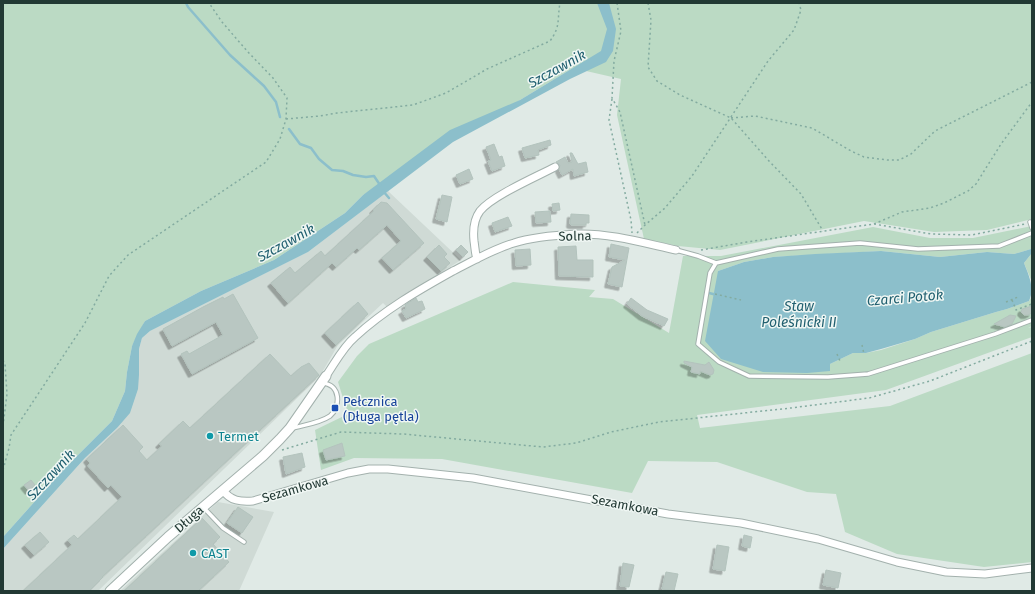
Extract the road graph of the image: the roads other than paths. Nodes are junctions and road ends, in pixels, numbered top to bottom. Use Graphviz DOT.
graph roads {
  1 [pos="554,167"];
  2 [pos="1030,222"];
  3 [pos="1032,228"];
  4 [pos="1032,233"];
  5 [pos="676,250"];
  6 [pos="477,259"];
  7 [pos="716,263"];
  8 [pos="1032,320"];
  9 [pos="324,380"];
  10 [pos="290,428"];
  11 [pos="223,490"];
  12 [pos="203,507"];
  13 [pos="244,542"];
  14 [pos="1032,568"];
  15 [pos="110,591"];
  1 -- 6 [label="street"];
  2 -- 3 [label="lane"];
  4 -- 7 [label="lane"];
  5 -- 6 [label="street, Solna"];
  5 -- 7 [label="lane"];
  6 -- 9 [label="street, Solna"];
  7 -- 8 [label="lane"];
  9 -- 10 [label="street, Długa"];
  9 -- 10 [label="lane"];
  10 -- 11 [label="street, Długa"];
  11 -- 12 [label="street, Długa"];
  11 -- 14 [label="street, Sezamkowa"];
  12 -- 13 [label="lane"];
  12 -- 15 [label="street, Długa"];
}
